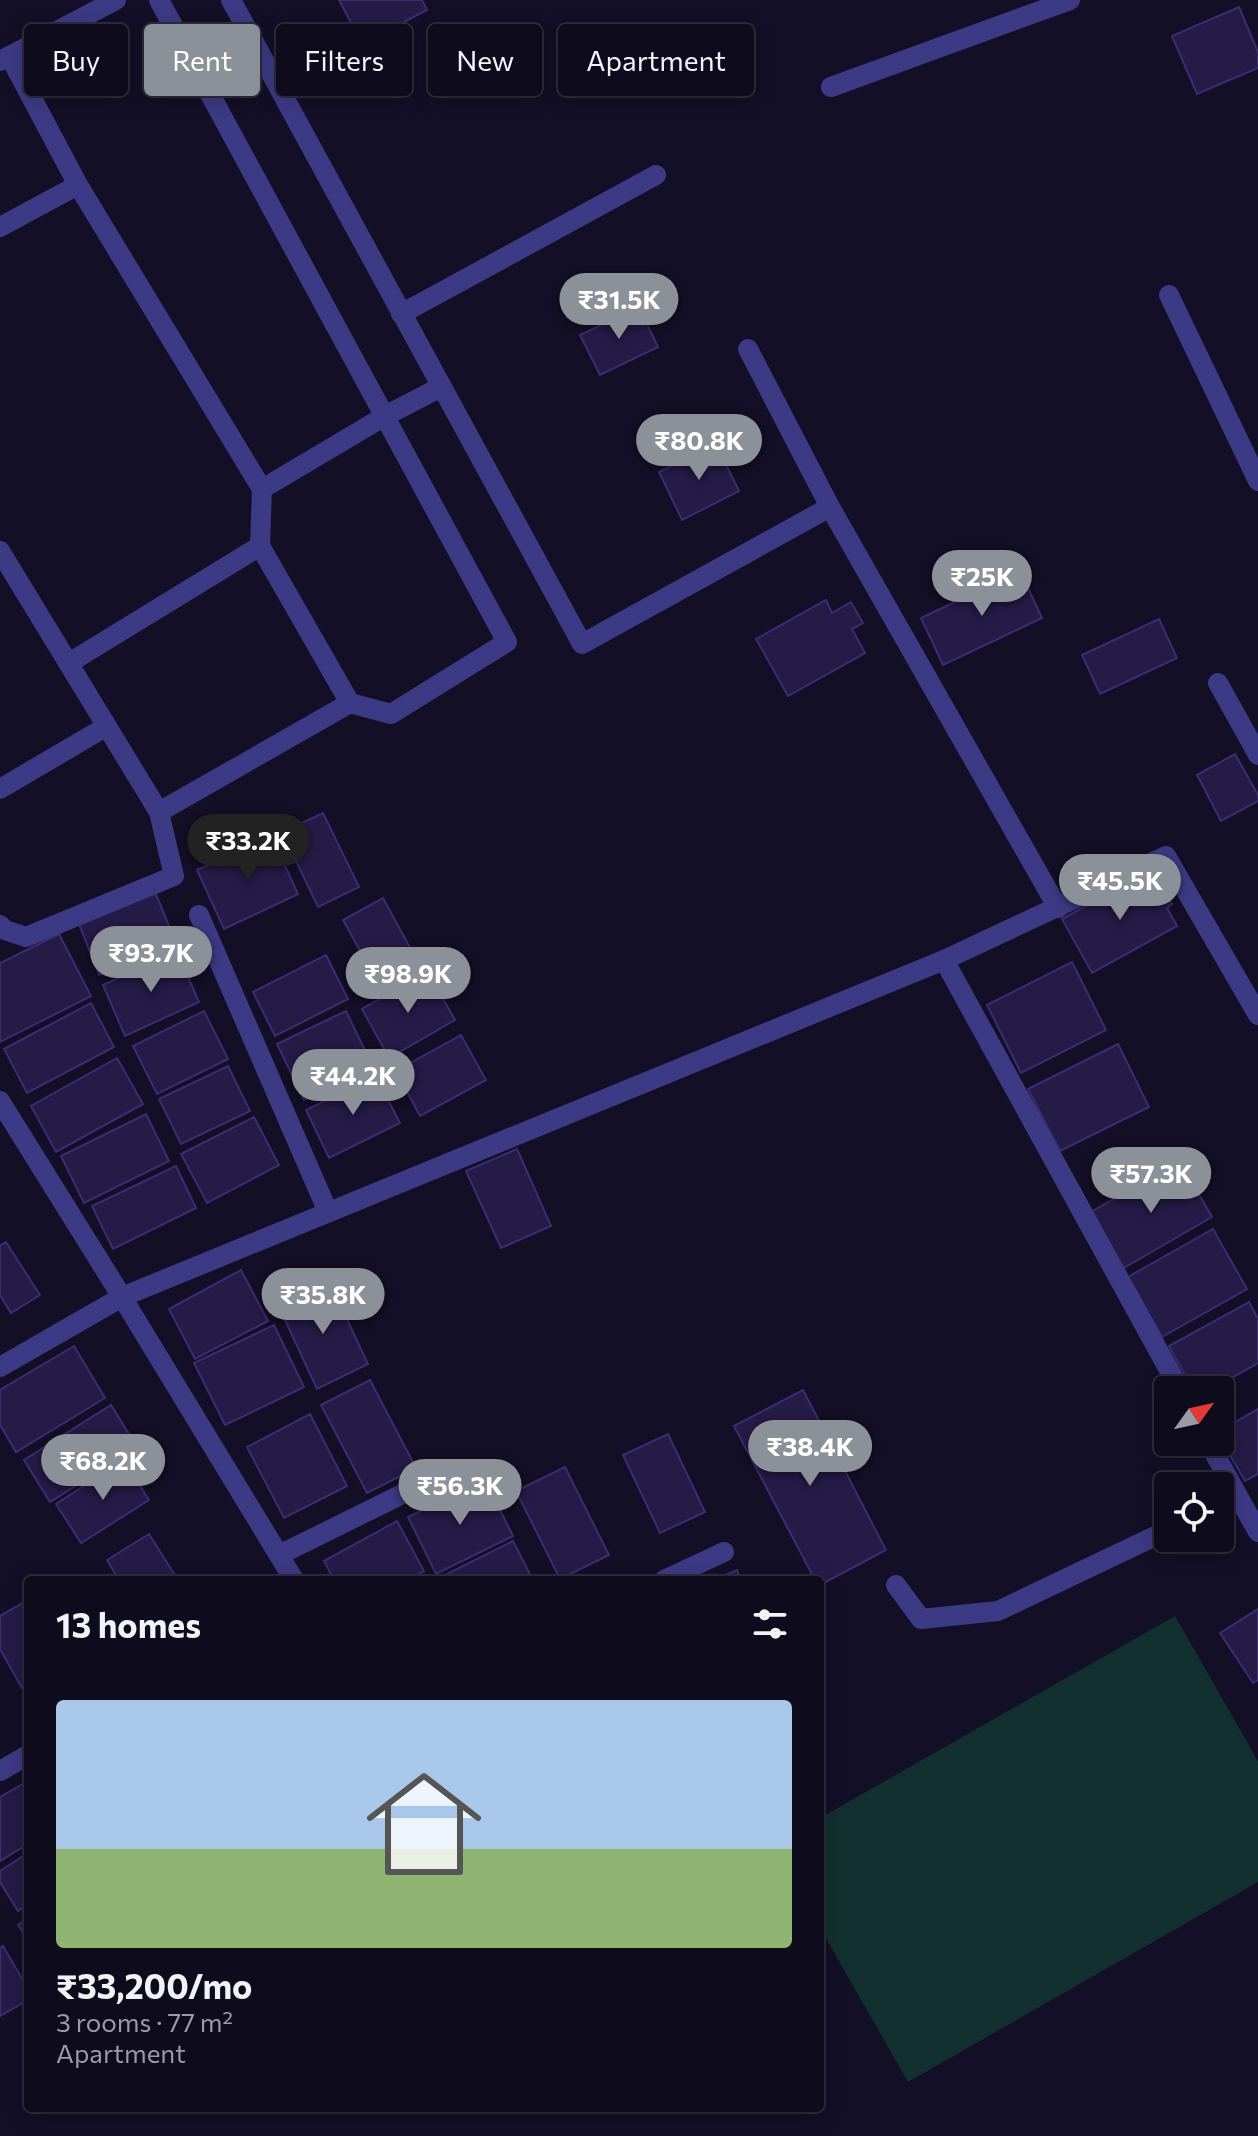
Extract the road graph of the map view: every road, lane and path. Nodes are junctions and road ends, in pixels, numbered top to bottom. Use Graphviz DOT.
graph roads {
  1 [pos="116,0"];
  2 [pos="159,0"];
  3 [pos="231,0"];
  4 [pos="1070,0"];
  5 [pos="5,59"];
  6 [pos="831,87"];
  7 [pos="656,175"];
  8 [pos="78,185"];
  9 [pos="0,227"];
  10 [pos="1169,295"];
  11 [pos="401,314"];
  12 [pos="748,349"];
  13 [pos="441,387"];
  14 [pos="385,416"];
  15 [pos="1258,481"];
  16 [pos="262,489"];
  17 [pos="830,507"];
  18 [pos="260,546"];
  19 [pos="0,551"];
  20 [pos="69,663"];
  21 [pos="1218,683"];
  22 [pos="350,703"];
  23 [pos="107,726"];
  24 [pos="1258,755"];
  25 [pos="0,789"];
  26 [pos="159,812"];
  27 [pos="1058,908"];
  28 [pos="199,915"];
  29 [pos="0,925"];
  30 [pos="944,960"];
  31 [pos="1258,1015"];
  32 [pos="0,1101"];
  33 [pos="328,1212"];
  34 [pos="122,1297"];
  35 [pos="0,1367"];
  36 [pos="1172,1376"];
  37 [pos="449,1471"];
  38 [pos="1234,1506"];
  39 [pos="1258,1532"];
  40 [pos="1154,1537"];
  41 [pos="724,1552"];
  42 [pos="279,1555"];
  43 [pos="292,1576"];
  44 [pos="673,1576"];
  45 [pos="896,1585"];
  46 [pos="24,1757"];
  47 [pos="0,1771"];
  1 -- 5 [label="street"];
  2 -- 14 [label="street"];
  3 -- 11 [label="street"];
  4 -- 6 [label="street"];
  5 -- 8 [label="street"];
  7 -- 11 [label="street"];
  8 -- 9 [label="street"];
  8 -- 16 [label="street"];
  10 -- 15 [label="street"];
  11 -- 13 [label="street"];
  12 -- 17 [label="street"];
  13 -- 14 [label="street"];
  13 -- 17 [label="street"];
  14 -- 16 [label="street"];
  14 -- 22 [label="street"];
  16 -- 18 [label="street"];
  17 -- 27 [label="street"];
  18 -- 20 [label="street"];
  18 -- 22 [label="street"];
  19 -- 20 [label="street"];
  20 -- 23 [label="street"];
  21 -- 24 [label="street"];
  22 -- 26 [label="street"];
  23 -- 25 [label="street"];
  23 -- 26 [label="street"];
  26 -- 29 [label="street"];
  27 -- 30 [label="street"];
  27 -- 31 [label="street"];
  28 -- 33 [label="street"];
  30 -- 33 [label="street"];
  30 -- 36 [label="street"];
  32 -- 34 [label="street"];
  33 -- 34 [label="street"];
  34 -- 35 [label="street"];
  34 -- 42 [label="street"];
  37 -- 42 [label="street"];
  38 -- 39 [label="street"];
  40 -- 45 [label="street"];
  41 -- 44 [label="street"];
  42 -- 43 [label="street"];
  46 -- 47 [label="street"];
}
